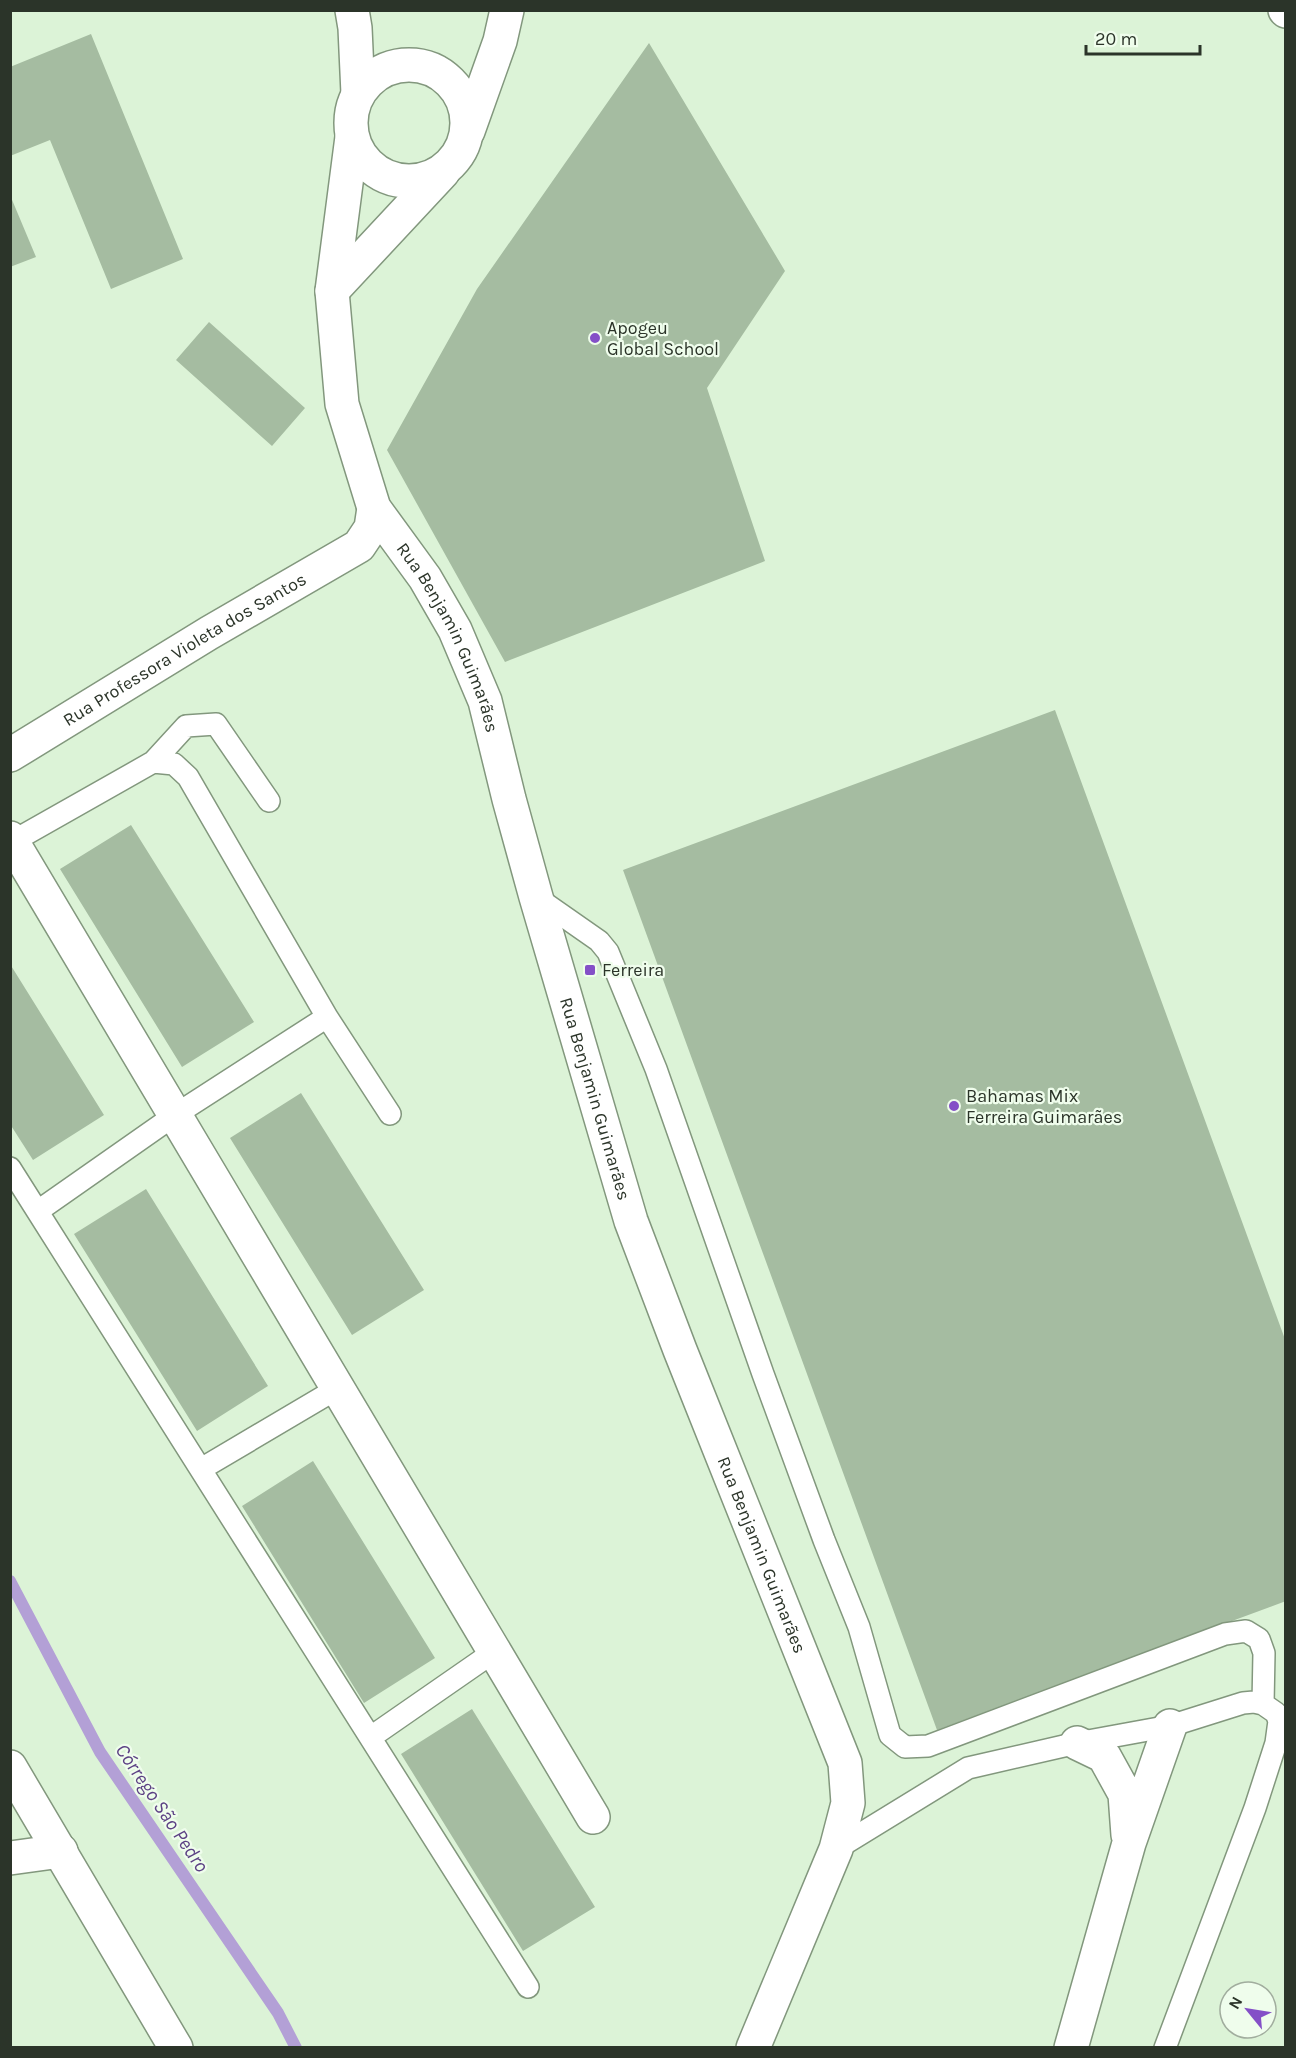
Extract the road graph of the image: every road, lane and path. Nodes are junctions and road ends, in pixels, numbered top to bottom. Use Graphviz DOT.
graph roads {
  1 [pos="352,10"];
  2 [pos="507,10"];
  3 [pos="358,94"];
  4 [pos="466,135"];
  5 [pos="352,137"];
  6 [pos="447,168"];
  7 [pos="332,291"];
  8 [pos="374,508"];
  9 [pos="359,546"];
  10 [pos="416,567"];
  11 [pos="10,755"];
  12 [pos="153,762"];
  13 [pos="269,801"];
  14 [pos="11,841"];
  15 [pos="536,897"];
  16 [pos="327,1017"];
  17 [pos="390,1114"];
  18 [pos="175,1115"];
  19 [pos="10,1168"];
  20 [pos="38,1211"];
  21 [pos="338,1388"];
  22 [pos="201,1469"];
  23 [pos="495,1651"];
  24 [pos="1263,1704"];
  25 [pos="1170,1726"];
  26 [pos="371,1737"];
  27 [pos="1077,1743"];
  28 [pos="10,1767"];
  29 [pos="593,1817"];
  30 [pos="1129,1842"];
  31 [pos="836,1849"];
  32 [pos="61,1851"];
  33 [pos="10,1858"];
  34 [pos="528,1987"];
  35 [pos="176,2048"];
  36 [pos="753,2048"];
  37 [pos="1071,2048"];
  38 [pos="1165,2048"];
  1 -- 3 [label="street"];
  2 -- 4 [label="street"];
  3 -- 4 [label="street"];
  3 -- 5 [label="street"];
  4 -- 6 [label="street"];
  5 -- 6 [label="street"];
  5 -- 7 [label="street, Rua Benjamin Guimarães"];
  6 -- 7 [label="street"];
  7 -- 8 [label="street, Rua Benjamin Guimarães"];
  8 -- 9 [label="street"];
  8 -- 10 [label="street, Rua Benjamin Guimarães"];
  9 -- 10 [label="street"];
  9 -- 11 [label="street, Rua Professora Violeta dos Santos"];
  10 -- 15 [label="street, Rua Benjamin Guimarães"];
  12 -- 13 [label="lane"];
  12 -- 14 [label="lane"];
  12 -- 16 [label="lane"];
  14 -- 18 [label="street"];
  15 -- 24 [label="lane"];
  15 -- 31 [label="street, Rua Benjamin Guimarães"];
  16 -- 17 [label="lane"];
  16 -- 18 [label="lane"];
  18 -- 20 [label="lane"];
  18 -- 21 [label="street"];
  19 -- 20 [label="lane"];
  20 -- 22 [label="lane"];
  21 -- 22 [label="lane"];
  21 -- 23 [label="street"];
  22 -- 26 [label="lane"];
  23 -- 26 [label="lane"];
  23 -- 29 [label="street"];
  24 -- 25 [label="lane"];
  24 -- 38 [label="lane"];
  25 -- 27 [label="lane"];
  25 -- 30 [label="street"];
  26 -- 34 [label="lane"];
  27 -- 30 [label="street"];
  27 -- 31 [label="lane"];
  28 -- 32 [label="street"];
  30 -- 37 [label="street"];
  31 -- 36 [label="street, Rua Benjamin Guimarães"];
  32 -- 33 [label="street"];
  32 -- 35 [label="street"];
}
